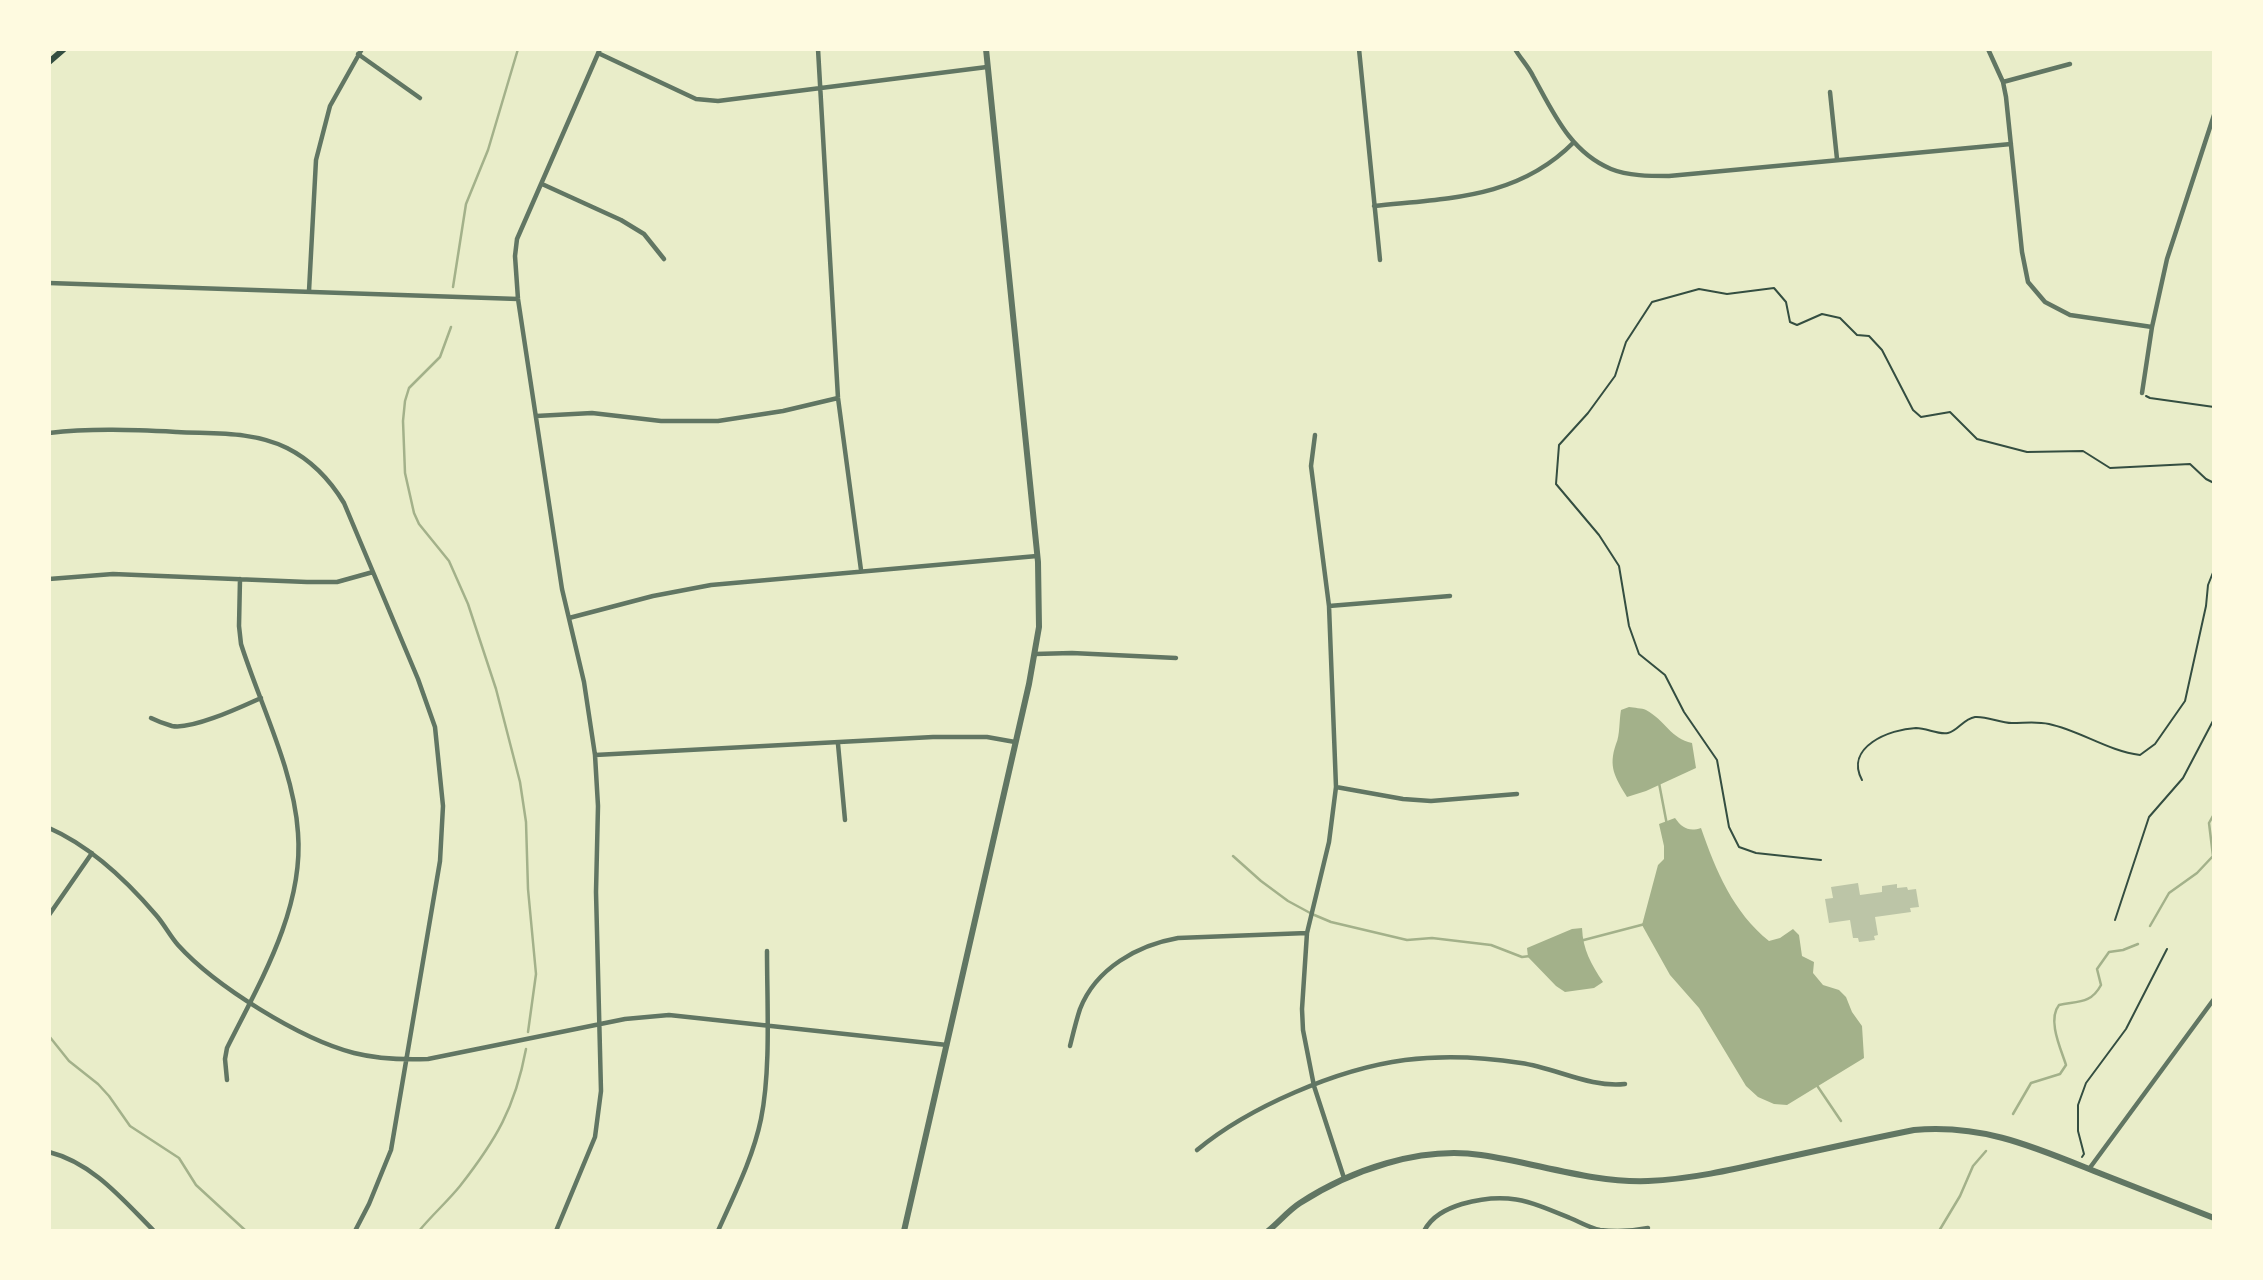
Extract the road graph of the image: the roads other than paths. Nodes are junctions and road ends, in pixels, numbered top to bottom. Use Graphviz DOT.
graph roads {
  1 [pos="64,49"];
  2 [pos="818,49"];
  3 [pos="986,49"];
  4 [pos="1359,49"];
  5 [pos="1515,49"];
  6 [pos="1988,49"];
  7 [pos="599,51"];
  8 [pos="360,52"];
  9 [pos="49,62"];
  10 [pos="2070,64"];
  11 [pos="987,67"];
  12 [pos="2003,82"];
  13 [pos="820,87"];
  14 [pos="1830,92"];
  15 [pos="420,98"];
  16 [pos="2214,115"];
  17 [pos="1574,142"];
  18 [pos="2011,144"];
  19 [pos="1836,159"];
  20 [pos="542,184"];
  21 [pos="1374,206"];
  22 [pos="664,258"];
  23 [pos="1380,260"];
  24 [pos="49,282"];
  25 [pos="309,290"];
  26 [pos="518,299"];
  27 [pos="2152,327"];
  28 [pos="2142,393"];
  29 [pos="838,398"];
  30 [pos="536,416"];
  31 [pos="49,433"];
  32 [pos="1315,435"];
  33 [pos="1037,556"];
  34 [pos="861,570"];
  35 [pos="373,572"];
  36 [pos="49,579"];
  37 [pos="240,579"];
  38 [pos="1450,596"];
  39 [pos="1329,606"];
  40 [pos="569,618"];
  41 [pos="1035,654"];
  42 [pos="1176,658"];
  43 [pos="261,698"];
  44 [pos="151,718"];
  45 [pos="1015,742"];
  46 [pos="838,744"];
  47 [pos="594,755"];
  48 [pos="1336,787"];
  49 [pos="1517,794"];
  50 [pos="845,820"];
  51 [pos="49,828"];
  52 [pos="92,853"];
  53 [pos="49,915"];
  54 [pos="1307,933"];
  55 [pos="767,951"];
  56 [pos="2214,999"];
  57 [pos="249,1001"];
  58 [pos="598,1023"];
  59 [pos="766,1024"];
  60 [pos="947,1045"];
  61 [pos="1070,1046"];
  62 [pos="407,1060"];
  63 [pos="227,1080"];
  64 [pos="1625,1084"];
  65 [pos="1314,1086"];
  66 [pos="1197,1150"];
  67 [pos="49,1152"];
  68 [pos="2090,1169"];
  69 [pos="1344,1178"];
  70 [pos="2214,1218"];
  71 [pos="1648,1228"];
  72 [pos="154,1231"];
  73 [pos="355,1231"];
  74 [pos="556,1231"];
  75 [pos="718,1231"];
  76 [pos="904,1231"];
  77 [pos="1268,1231"];
  78 [pos="1424,1231"];
  1 -- 9 [label="main road"];
  2 -- 13 [label="street"];
  3 -- 11 [label="street"];
  4 -- 21 [label="street"];
  5 -- 17 [label="street"];
  6 -- 12 [label="street"];
  7 -- 13 [label="street"];
  7 -- 20 [label="street"];
  8 -- 15 [label="street"];
  8 -- 25 [label="street"];
  10 -- 12 [label="street"];
  11 -- 13 [label="street"];
  11 -- 33 [label="street"];
  12 -- 18 [label="street"];
  13 -- 29 [label="street"];
  14 -- 19 [label="street"];
  16 -- 27 [label="street"];
  17 -- 19 [label="street"];
  17 -- 21 [label="street"];
  18 -- 19 [label="street"];
  18 -- 27 [label="street"];
  20 -- 22 [label="street"];
  20 -- 26 [label="street"];
  21 -- 23 [label="street"];
  24 -- 25 [label="street"];
  25 -- 26 [label="street"];
  26 -- 30 [label="street"];
  27 -- 28 [label="street"];
  29 -- 30 [label="street"];
  29 -- 34 [label="street"];
  30 -- 40 [label="street"];
  31 -- 35 [label="street"];
  32 -- 39 [label="street"];
  33 -- 34 [label="street"];
  33 -- 41 [label="street"];
  34 -- 40 [label="street"];
  35 -- 37 [label="street"];
  35 -- 62 [label="street"];
  36 -- 37 [label="street"];
  37 -- 43 [label="street"];
  38 -- 39 [label="street"];
  39 -- 48 [label="street"];
  40 -- 47 [label="street"];
  41 -- 42 [label="street"];
  41 -- 45 [label="street"];
  43 -- 44 [label="street"];
  43 -- 57 [label="street"];
  45 -- 46 [label="street"];
  45 -- 60 [label="street"];
  46 -- 47 [label="street"];
  46 -- 50 [label="street"];
  47 -- 58 [label="street"];
  48 -- 49 [label="street"];
  48 -- 54 [label="street"];
  51 -- 52 [label="street"];
  52 -- 53 [label="street"];
  52 -- 57 [label="street"];
  54 -- 61 [label="street"];
  54 -- 65 [label="street"];
  55 -- 59 [label="street"];
  56 -- 68 [label="street"];
  57 -- 62 [label="street"];
  57 -- 63 [label="street"];
  58 -- 59 [label="street"];
  58 -- 62 [label="street"];
  58 -- 74 [label="street"];
  59 -- 60 [label="street"];
  59 -- 75 [label="street"];
  60 -- 76 [label="street"];
  62 -- 73 [label="street"];
  64 -- 65 [label="street"];
  65 -- 66 [label="street"];
  65 -- 69 [label="street"];
  67 -- 72 [label="street"];
  68 -- 69 [label="street"];
  68 -- 70 [label="street"];
  69 -- 77 [label="street"];
  71 -- 78 [label="street"];
}
